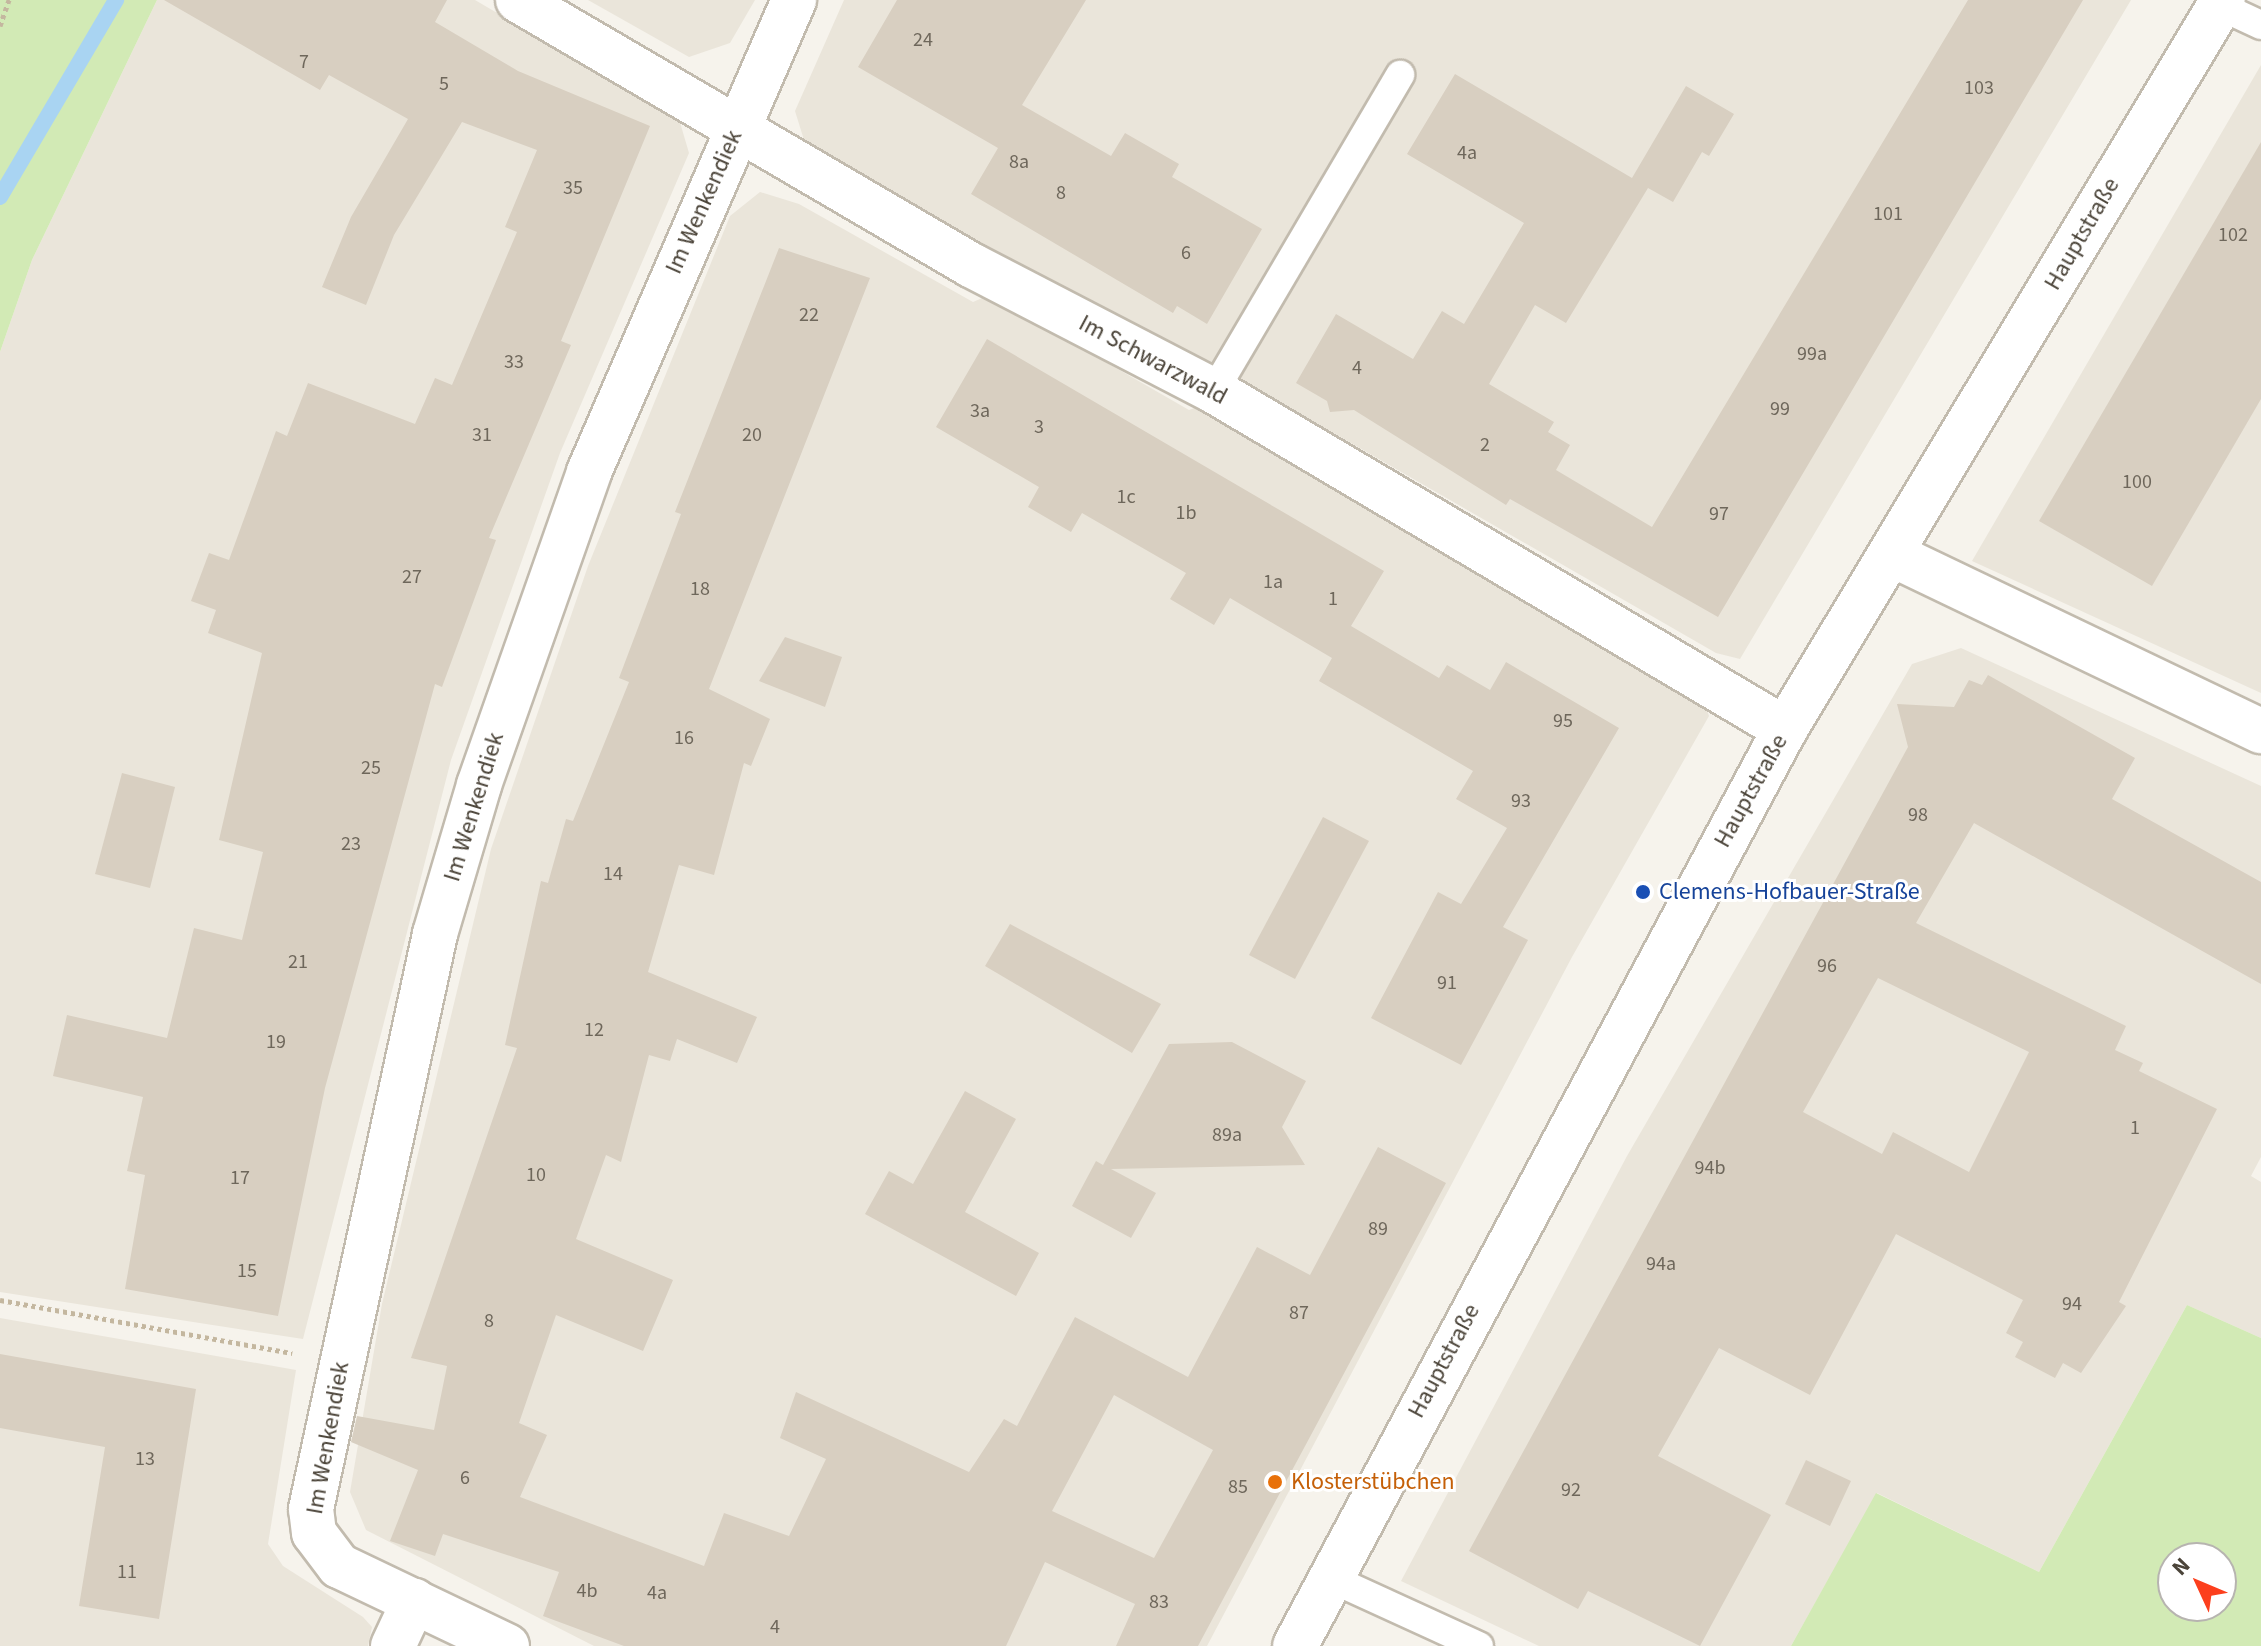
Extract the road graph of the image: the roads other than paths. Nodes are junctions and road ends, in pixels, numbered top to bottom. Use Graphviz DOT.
graph roads {
  1 [pos="518,0"];
  2 [pos="794,0"];
  3 [pos="2221,3"];
  4 [pos="2261,25"];
  5 [pos="1400,75"];
  6 [pos="739,127"];
  7 [pos="1214,391"];
  8 [pos="1893,555"];
  9 [pos="1785,729"];
  10 [pos="2261,731"];
  11 [pos="1328,1577"];
  12 [pos="414,1601"];
  13 [pos="393,1646"];
  14 [pos="507,1646"];
  15 [pos="1295,1646"];
  16 [pos="1479,1646"];
  1 -- 6 [label="street, Im Schwarzwald"];
  2 -- 6 [label="street, Im Wenkendiek"];
  3 -- 4 [label="lane"];
  3 -- 8 [label="street, Hauptstraße"];
  5 -- 7 [label="lane"];
  6 -- 7 [label="street, Im Schwarzwald"];
  6 -- 12 [label="street, Im Wenkendiek"];
  7 -- 9 [label="street, Im Schwarzwald"];
  8 -- 9 [label="street, Hauptstraße"];
  8 -- 10 [label="street"];
  9 -- 11 [label="street, Hauptstraße"];
  11 -- 15 [label="street, Hauptstraße"];
  11 -- 16 [label="lane"];
  12 -- 13 [label="street"];
  12 -- 14 [label="street, Im Wenkendiek"];
}
